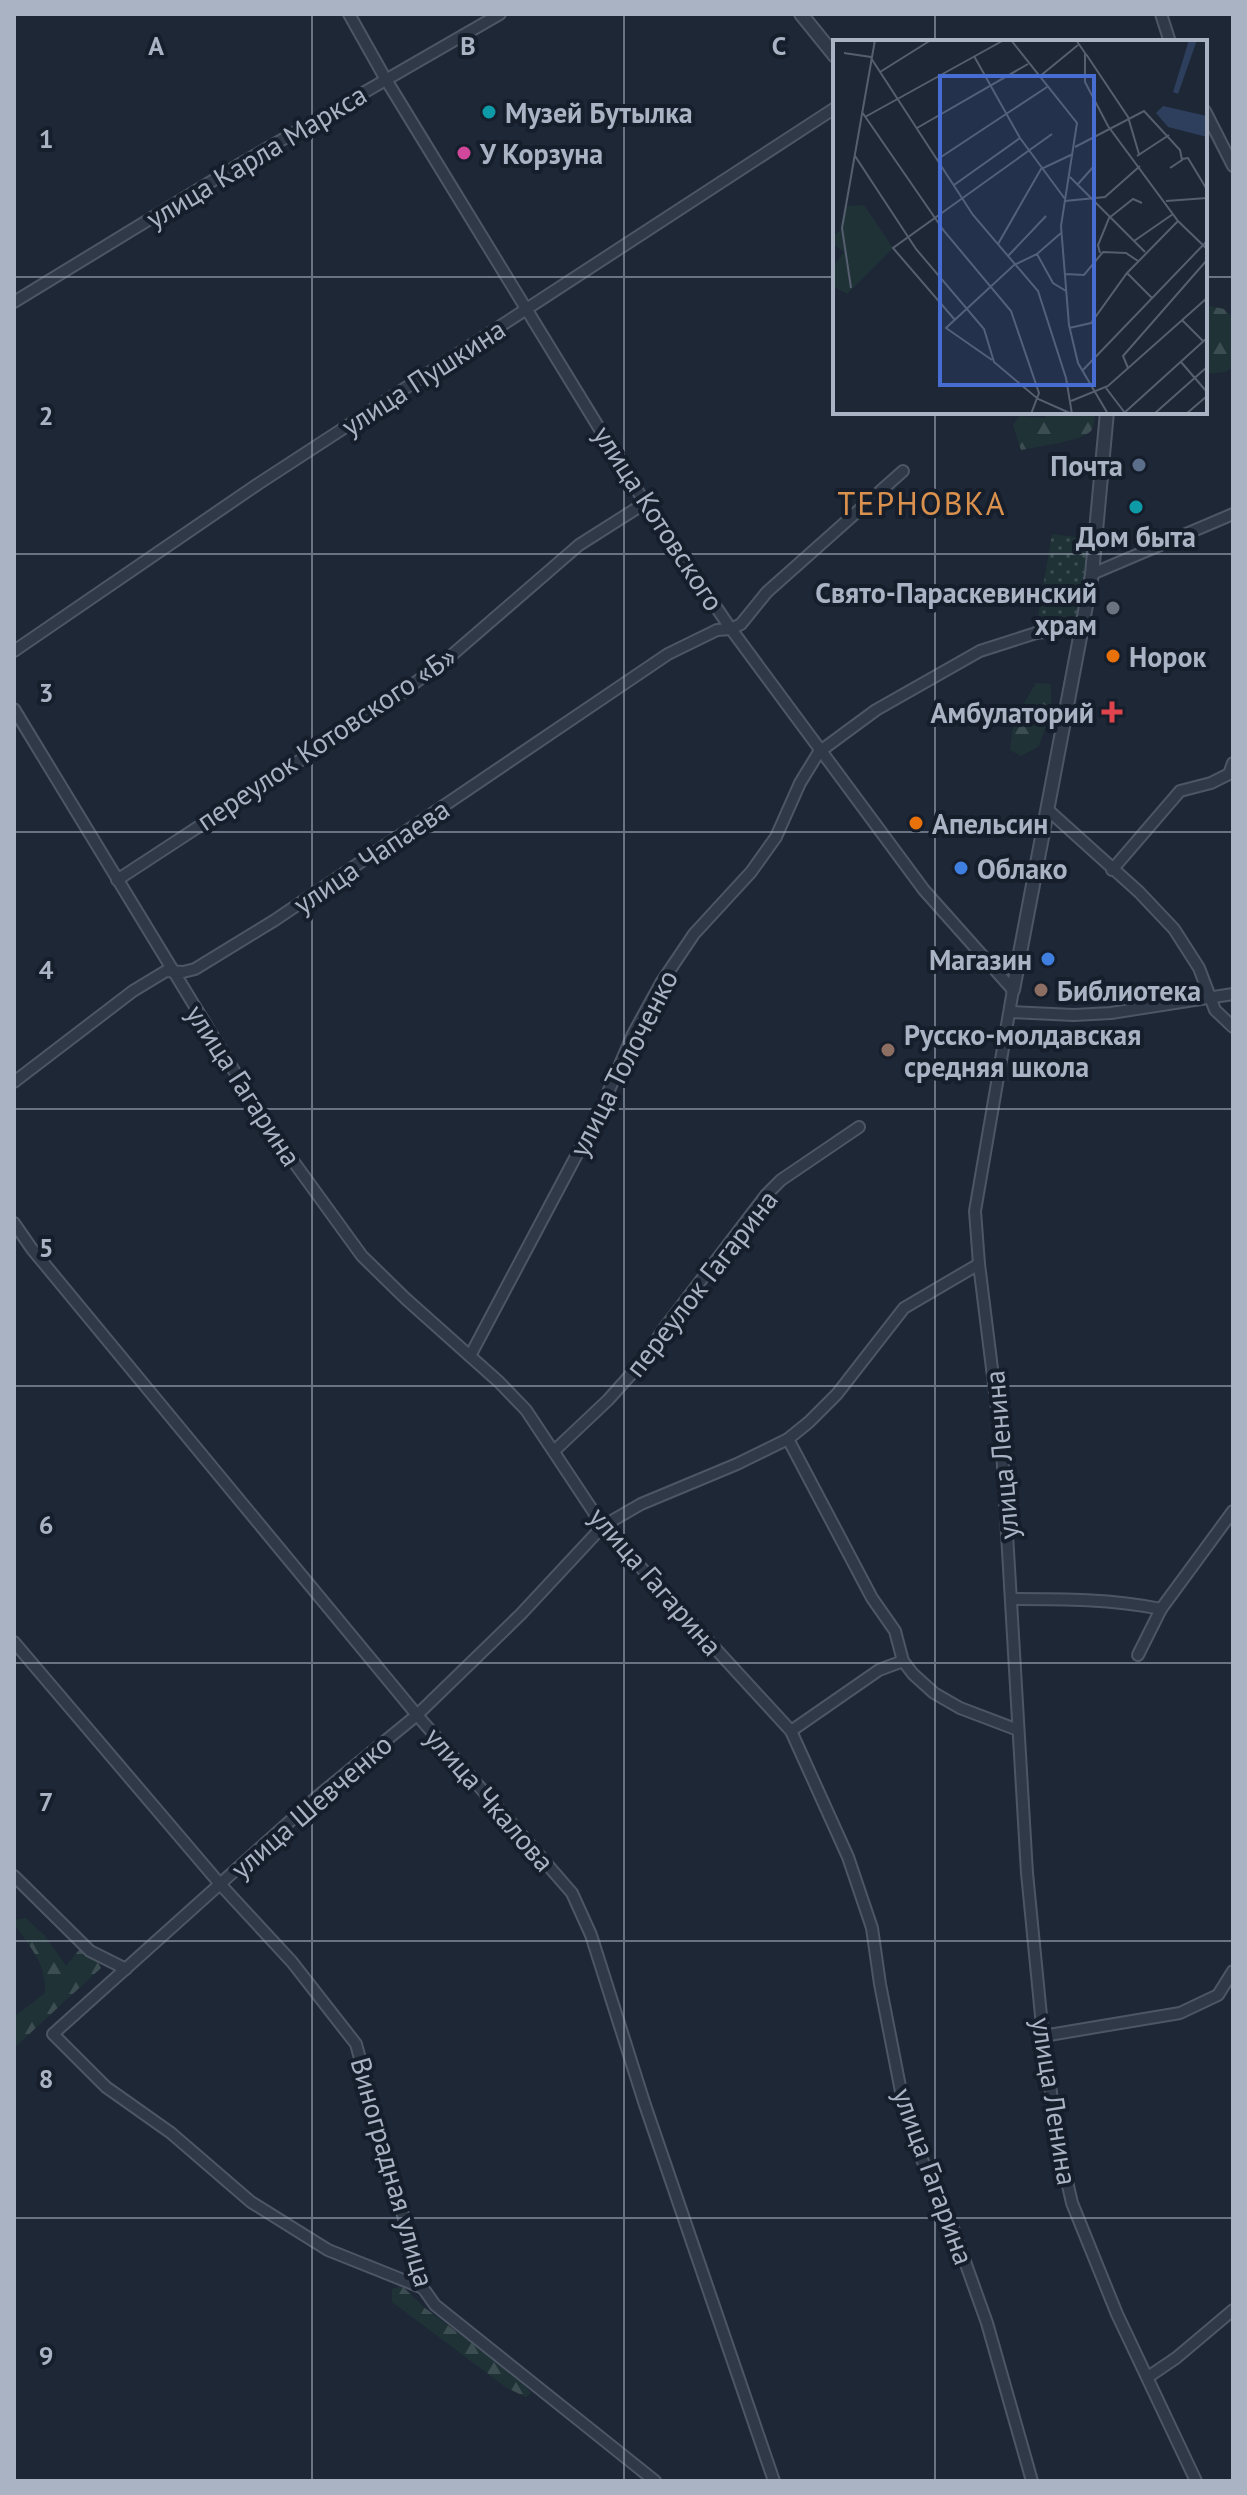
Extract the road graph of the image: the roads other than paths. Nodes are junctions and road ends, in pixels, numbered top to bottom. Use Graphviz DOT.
graph roads {
  1 [pos="349,14"];
  2 [pos="500,14"];
  3 [pos="801,14"];
  4 [pos="1161,14"];
  5 [pos="1169,40"];
  6 [pos="833,54"];
  7 [pos="385,78"];
  8 [pos="833,109"];
  9 [pos="1207,115"];
  10 [pos="1233,166"];
  11 [pos="14,302"];
  12 [pos="526,310"];
  13 [pos="1107,414"];
  14 [pos="903,471"];
  15 [pos="645,503"];
  16 [pos="1233,514"];
  17 [pos="1092,574"];
  18 [pos="1082,628"];
  19 [pos="731,629"];
  20 [pos="14,651"];
  21 [pos="14,709"];
  22 [pos="819,752"];
  23 [pos="1233,763"];
  24 [pos="1048,810"];
  25 [pos="1112,870"];
  26 [pos="117,880"];
  27 [pos="173,971"];
  28 [pos="1013,990"];
  29 [pos="1233,994"];
  30 [pos="1210,996"];
  31 [pos="1010,1012"];
  32 [pos="1233,1027"];
  33 [pos="14,1082"];
  34 [pos="859,1127"];
  35 [pos="14,1223"];
  36 [pos="979,1264"];
  37 [pos="470,1356"];
  38 [pos="788,1439"];
  39 [pos="554,1451"];
  40 [pos="1233,1511"];
  41 [pos="603,1526"];
  42 [pos="1013,1599"];
  43 [pos="1161,1609"];
  44 [pos="14,1642"];
  45 [pos="1138,1655"];
  46 [pos="903,1661"];
  47 [pos="417,1715"];
  48 [pos="1018,1730"];
  49 [pos="791,1731"];
  50 [pos="14,1876"];
  51 [pos="220,1884"];
  52 [pos="126,1969"];
  53 [pos="1233,1971"];
  54 [pos="1043,2036"];
  55 [pos="417,2265"];
  56 [pos="406,2281"];
  57 [pos="423,2288"];
  58 [pos="1233,2310"];
  59 [pos="1148,2377"];
  60 [pos="655,2481"];
  61 [pos="774,2481"];
  62 [pos="1032,2481"];
  63 [pos="1196,2481"];
  1 -- 7 [label="street, улица Котовского"];
  2 -- 7 [label="street, улица Карла Маркса"];
  3 -- 6 [label="street"];
  4 -- 5 [label="street"];
  7 -- 11 [label="street, улица Карла Маркса"];
  7 -- 12 [label="street, улица Котовского"];
  8 -- 12 [label="street, улица Пушкина"];
  9 -- 10 [label="street"];
  12 -- 15 [label="street, улица Котовского"];
  12 -- 20 [label="street, улица Пушкина"];
  13 -- 17 [label="street, улица Ленина"];
  14 -- 19 [label="street"];
  15 -- 19 [label="street, улица Котовского"];
  15 -- 26 [label="street, переулок Котовского «Б»"];
  16 -- 17 [label="street"];
  17 -- 18 [label="street, улица Ленина"];
  18 -- 22 [label="street, улица Толоченко"];
  18 -- 24 [label="street, улица Ленина"];
  19 -- 22 [label="street, улица Котовского"];
  19 -- 27 [label="street, улица Чапаева"];
  21 -- 26 [label="street, улица Гагарина"];
  22 -- 28 [label="street, улица Котовского"];
  22 -- 37 [label="street, улица Толоченко"];
  23 -- 25 [label="street"];
  24 -- 25 [label="street"];
  24 -- 28 [label="street, улица Ленина"];
  25 -- 30 [label="street"];
  26 -- 27 [label="street, улица Гагарина"];
  27 -- 33 [label="street, улица Чапаева"];
  27 -- 37 [label="street, улица Гагарина"];
  28 -- 31 [label="street, улица Ленина"];
  29 -- 30 [label="street"];
  30 -- 31 [label="street"];
  30 -- 32 [label="street"];
  31 -- 36 [label="street, улица Ленина"];
  34 -- 39 [label="street, переулок Гагарина"];
  35 -- 47 [label="street, улица Чкалова"];
  36 -- 38 [label="street, улица Шевченко"];
  36 -- 42 [label="street, улица Ленина"];
  37 -- 39 [label="street, улица Гагарина"];
  38 -- 41 [label="street, улица Шевченко"];
  38 -- 46 [label="street"];
  39 -- 41 [label="street, улица Гагарина"];
  40 -- 43 [label="street"];
  41 -- 47 [label="street, улица Шевченко"];
  41 -- 49 [label="street, улица Гагарина"];
  42 -- 43 [label="street"];
  42 -- 48 [label="street, улица Ленина"];
  43 -- 45 [label="street"];
  44 -- 51 [label="street, Виноградная улица"];
  46 -- 48 [label="street"];
  46 -- 49 [label="street"];
  47 -- 51 [label="street, улица Шевченко"];
  47 -- 61 [label="street, улица Чкалова"];
  48 -- 54 [label="street, улица Ленина"];
  49 -- 62 [label="street, улица Гагарина"];
  50 -- 52 [label="street"];
  51 -- 52 [label="street, улица Шевченко"];
  51 -- 55 [label="street, Виноградная улица"];
  52 -- 56 [label="street, улица Шевченко"];
  53 -- 54 [label="street"];
  54 -- 59 [label="street, улица Ленина"];
  55 -- 56 [label="street"];
  55 -- 57 [label="street, Виноградная улица"];
  56 -- 57 [label="street"];
  57 -- 60 [label="street, Виноградная улица"];
  58 -- 59 [label="street"];
  59 -- 63 [label="street, улица Ленина"];
}
